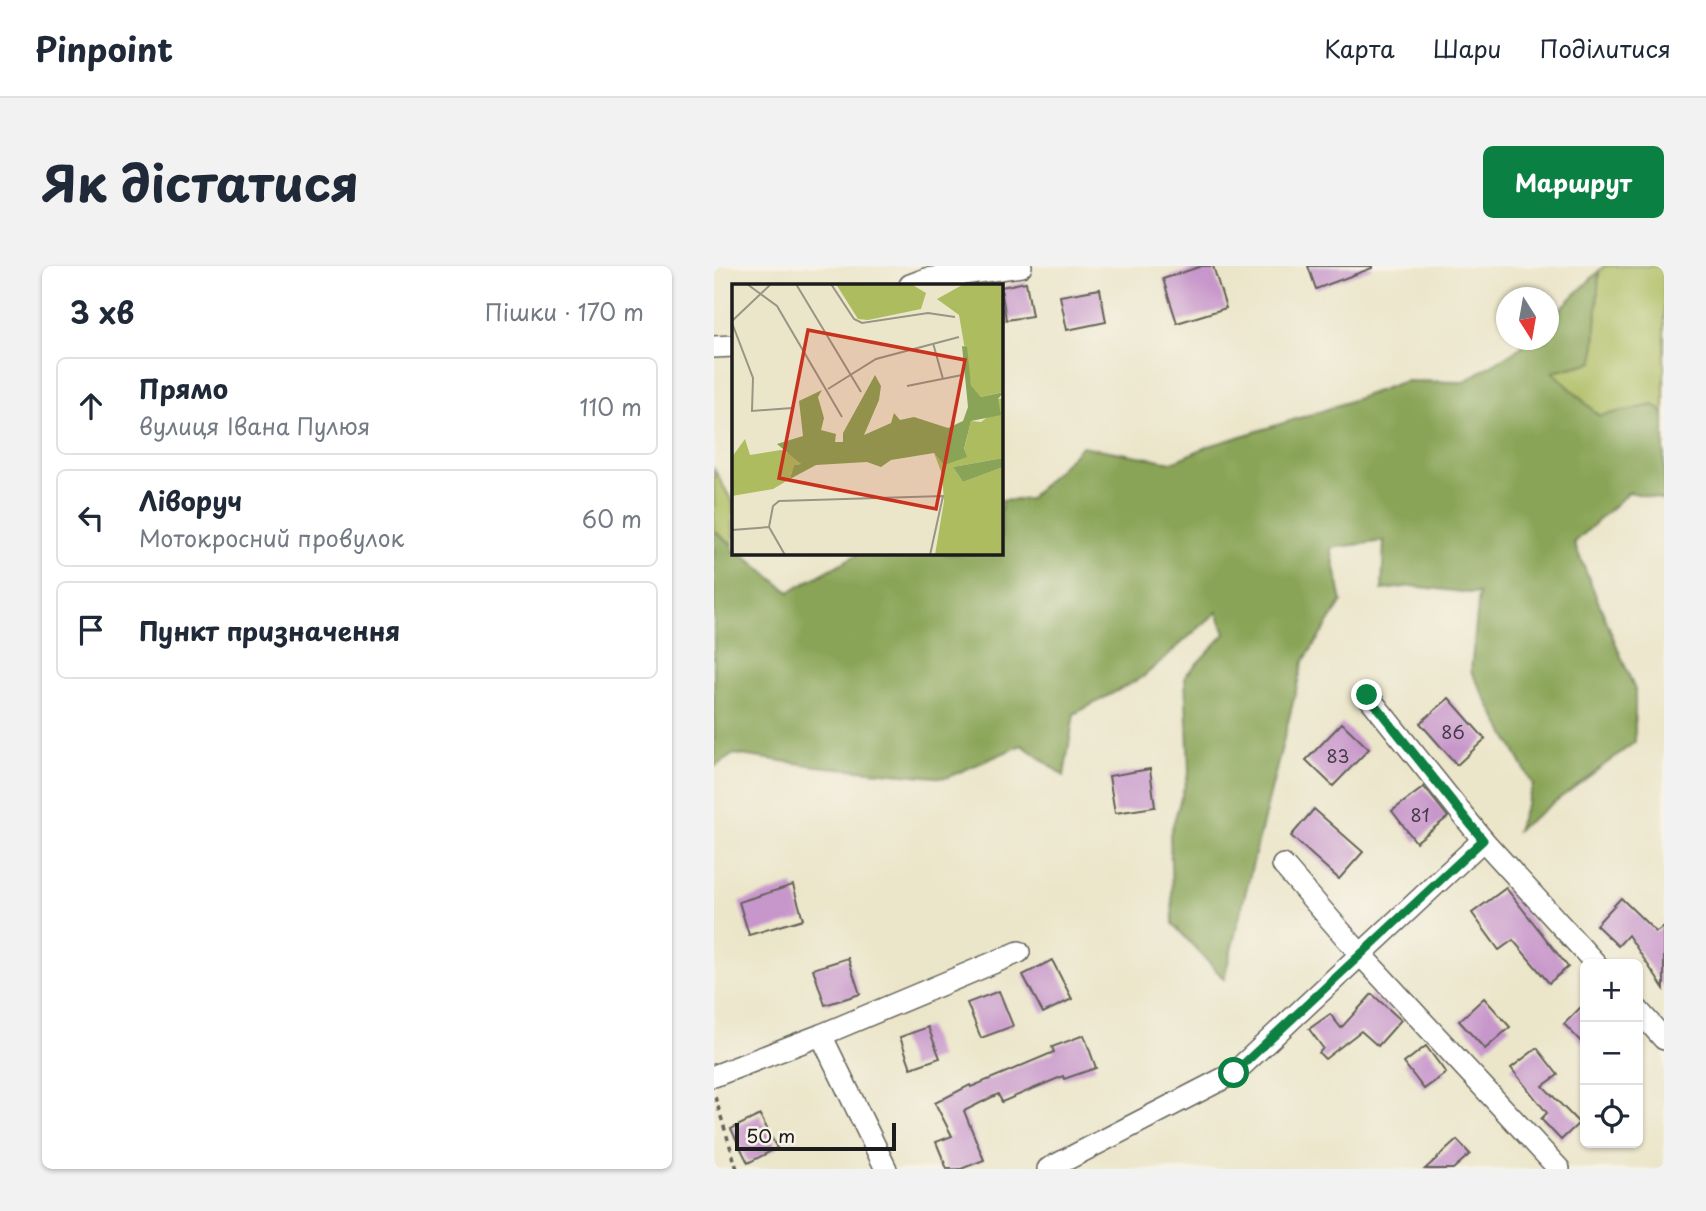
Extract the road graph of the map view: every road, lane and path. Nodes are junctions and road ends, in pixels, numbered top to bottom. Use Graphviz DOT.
graph roads {
  1 [pos="1021,266"];
  2 [pos="912,284"];
  3 [pos="732,346"];
  4 [pos="714,347"];
  5 [pos="1367,695"];
  6 [pos="1483,840"];
  7 [pos="1283,865"];
  8 [pos="1019,952"];
  9 [pos="1361,955"];
  10 [pos="1591,959"];
  11 [pos="1643,1015"];
  12 [pos="821,1035"];
  13 [pos="1664,1038"];
  14 [pos="714,1076"];
  15 [pos="714,1092"];
  16 [pos="737,1169"];
  17 [pos="886,1169"];
  18 [pos="1048,1169"];
  19 [pos="1559,1169"];
  1 -- 2 [label="street"];
  3 -- 4 [label="street"];
  5 -- 6 [label="street"];
  6 -- 9 [label="street"];
  6 -- 10 [label="street"];
  7 -- 9 [label="street"];
  8 -- 12 [label="street"];
  9 -- 18 [label="street"];
  9 -- 19 [label="street"];
  11 -- 13 [label="street"];
  12 -- 14 [label="street"];
  12 -- 17 [label="street"];
  15 -- 16 [label="path"];
}
